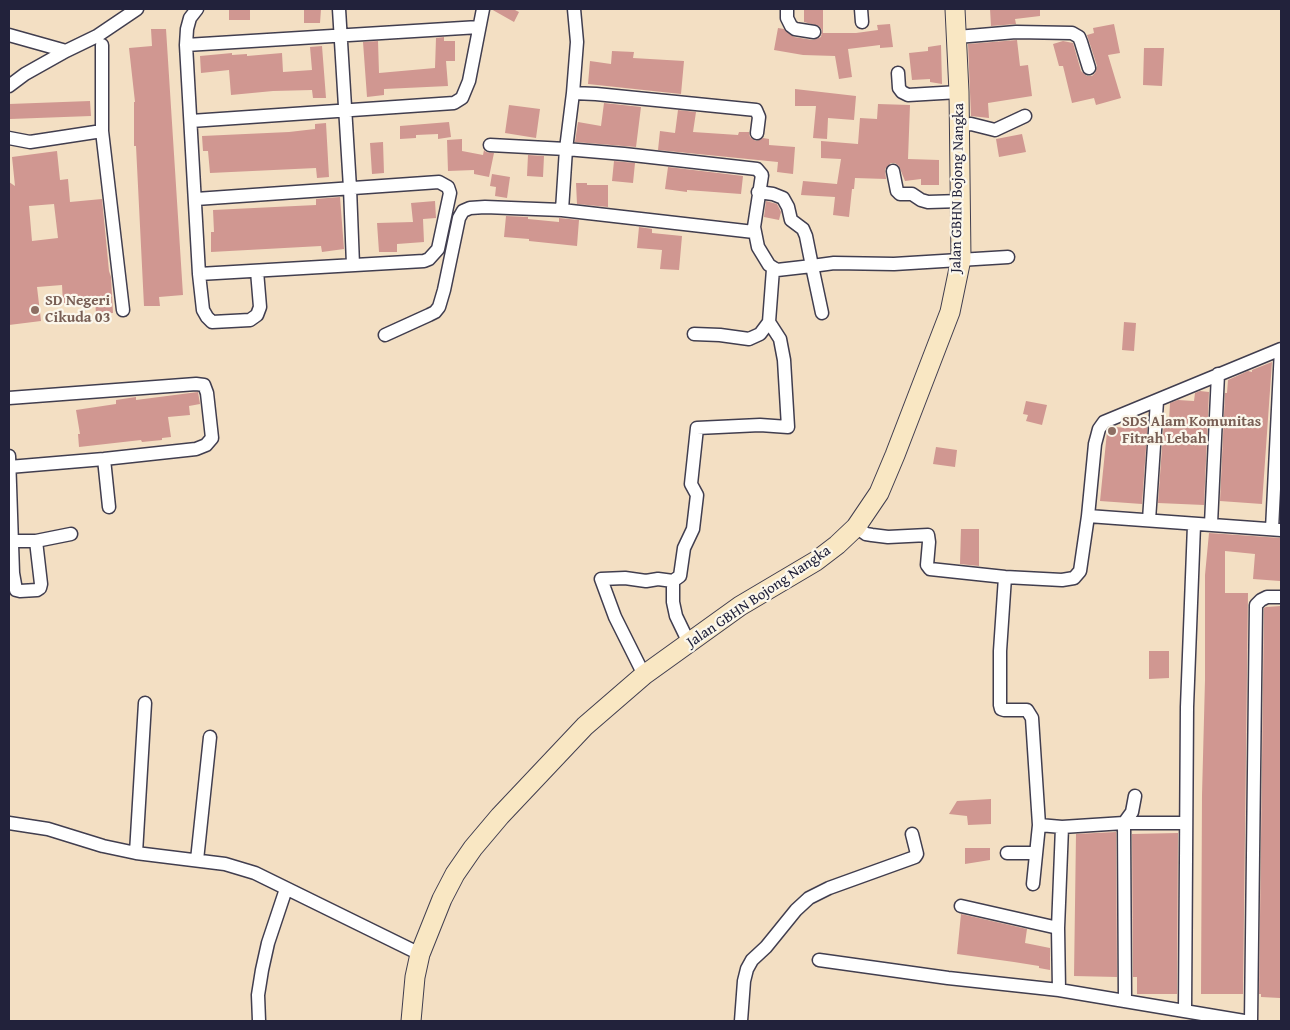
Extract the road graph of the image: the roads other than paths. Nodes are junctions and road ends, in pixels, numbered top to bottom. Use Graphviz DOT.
graph roads {
  1 [pos="137,9"];
  2 [pos="197,9"];
  3 [pos="338,9"];
  4 [pos="483,9"];
  5 [pos="574,9"];
  6 [pos="787,9"];
  7 [pos="861,9"];
  8 [pos="954,9"];
  9 [pos="862,22"];
  10 [pos="479,27"];
  11 [pos="814,32"];
  12 [pos="340,35"];
  13 [pos="9,36"];
  14 [pos="956,37"];
  15 [pos="102,45"];
  16 [pos="186,45"];
  17 [pos="66,51"];
  18 [pos="1089,68"];
  19 [pos="898,73"];
  20 [pos="9,86"];
  21 [pos="959,92"];
  22 [pos="573,93"];
  23 [pos="346,112"];
  24 [pos="1025,116"];
  25 [pos="191,121"];
  26 [pos="959,125"];
  27 [pos="102,131"];
  28 [pos="757,133"];
  29 [pos="9,138"];
  30 [pos="490,145"];
  31 [pos="566,149"];
  32 [pos="893,171"];
  33 [pos="350,188"];
  34 [pos="758,192"];
  35 [pos="196,199"];
  36 [pos="961,201"];
  37 [pos="562,210"];
  38 [pos="754,232"];
  39 [pos="1008,257"];
  40 [pos="961,259"];
  41 [pos="353,265"];
  42 [pos="812,266"];
  43 [pos="773,269"];
  44 [pos="257,272"];
  45 [pos="199,274"];
  46 [pos="123,310"];
  47 [pos="822,313"];
  48 [pos="769,322"];
  49 [pos="694,334"];
  50 [pos="385,335"];
  51 [pos="1281,349"];
  52 [pos="1218,374"];
  53 [pos="9,398"];
  54 [pos="1157,401"];
  55 [pos="9,456"];
  56 [pos="104,459"];
  57 [pos="9,467"];
  58 [pos="109,507"];
  59 [pos="1088,516"];
  60 [pos="1150,520"];
  61 [pos="1211,524"];
  62 [pos="1194,525"];
  63 [pos="856,526"];
  64 [pos="1277,529"];
  65 [pos="71,534"];
  66 [pos="36,540"];
  67 [pos="11,541"];
  68 [pos="11,573"];
  69 [pos="1005,577"];
  70 [pos="673,581"];
  71 [pos="1281,597"];
  72 [pos="688,643"];
  73 [pos="644,675"];
  74 [pos="146,703"];
  75 [pos="210,737"];
  76 [pos="1135,796"];
  77 [pos="9,823"];
  78 [pos="1124,823"];
  79 [pos="1186,823"];
  80 [pos="1039,825"];
  81 [pos="1062,827"];
  82 [pos="912,834"];
  83 [pos="136,853"];
  84 [pos="1007,853"];
  85 [pos="1036,853"];
  86 [pos="197,860"];
  87 [pos="1033,884"];
  88 [pos="286,889"];
  89 [pos="961,906"];
  90 [pos="1058,928"];
  91 [pos="420,954"];
  92 [pos="819,960"];
  93 [pos="1059,990"];
  94 [pos="1125,1001"];
  95 [pos="1185,1011"];
  96 [pos="259,1021"];
  97 [pos="411,1021"];
  98 [pos="741,1021"];
  99 [pos="1244,1021"];
  100 [pos="1251,1021"];
  1 -- 17 [label="street"];
  2 -- 16 [label="street"];
  3 -- 12 [label="street"];
  4 -- 10 [label="street"];
  5 -- 22 [label="street"];
  6 -- 11 [label="street"];
  7 -- 9 [label="street"];
  8 -- 14 [label="street, Jalan GBHN Bojong Nangka"];
  10 -- 12 [label="street"];
  10 -- 23 [label="street"];
  12 -- 16 [label="street"];
  12 -- 23 [label="street"];
  13 -- 17 [label="street"];
  14 -- 18 [label="street"];
  14 -- 21 [label="street, Jalan GBHN Bojong Nangka"];
  15 -- 27 [label="street"];
  16 -- 25 [label="street"];
  17 -- 20 [label="street"];
  19 -- 21 [label="street"];
  21 -- 26 [label="street, Jalan GBHN Bojong Nangka"];
  22 -- 28 [label="street"];
  22 -- 31 [label="street"];
  23 -- 25 [label="street"];
  23 -- 33 [label="street"];
  24 -- 26 [label="street"];
  25 -- 35 [label="street"];
  26 -- 36 [label="street, Jalan GBHN Bojong Nangka"];
  27 -- 29 [label="street"];
  27 -- 46 [label="street"];
  30 -- 31 [label="street"];
  31 -- 34 [label="street"];
  31 -- 37 [label="street"];
  32 -- 36 [label="street"];
  33 -- 35 [label="street"];
  33 -- 41 [label="street"];
  33 -- 41 [label="street"];
  34 -- 38 [label="street"];
  34 -- 42 [label="street"];
  35 -- 45 [label="street"];
  36 -- 40 [label="street, Jalan GBHN Bojong Nangka"];
  37 -- 38 [label="street"];
  37 -- 50 [label="street"];
  38 -- 43 [label="street"];
  39 -- 40 [label="street"];
  40 -- 42 [label="street"];
  40 -- 63 [label="street, Jalan GBHN Bojong Nangka"];
  41 -- 44 [label="street"];
  42 -- 43 [label="street"];
  42 -- 47 [label="street"];
  43 -- 48 [label="street"];
  44 -- 45 [label="street"];
  44 -- 45 [label="street"];
  48 -- 49 [label="street"];
  48 -- 70 [label="street"];
  51 -- 52 [label="street"];
  51 -- 64 [label="street"];
  52 -- 54 [label="street"];
  52 -- 61 [label="street"];
  53 -- 56 [label="street"];
  54 -- 59 [label="street"];
  54 -- 60 [label="street"];
  55 -- 57 [label="street"];
  56 -- 57 [label="street"];
  56 -- 58 [label="street"];
  57 -- 67 [label="street"];
  59 -- 60 [label="street"];
  59 -- 69 [label="street"];
  60 -- 62 [label="street"];
  61 -- 62 [label="street"];
  61 -- 64 [label="street"];
  62 -- 79 [label="street"];
  63 -- 69 [label="street"];
  63 -- 72 [label="street, Jalan GBHN Bojong Nangka"];
  65 -- 66 [label="street"];
  66 -- 67 [label="street"];
  66 -- 68 [label="street"];
  67 -- 68 [label="street"];
  69 -- 80 [label="street"];
  70 -- 72 [label="street"];
  70 -- 73 [label="street"];
  71 -- 100 [label="street"];
  72 -- 73 [label="street, Jalan GBHN Bojong Nangka"];
  73 -- 91 [label="street, Jalan GBHN Bojong Nangka"];
  74 -- 83 [label="street"];
  75 -- 86 [label="street"];
  76 -- 78 [label="street"];
  77 -- 83 [label="street"];
  78 -- 79 [label="street"];
  78 -- 81 [label="street"];
  78 -- 94 [label="street"];
  79 -- 95 [label="street"];
  80 -- 81 [label="street"];
  80 -- 85 [label="street"];
  81 -- 90 [label="street"];
  82 -- 98 [label="street"];
  83 -- 86 [label="street"];
  84 -- 85 [label="street"];
  85 -- 87 [label="street"];
  86 -- 88 [label="street"];
  88 -- 91 [label="street"];
  88 -- 96 [label="street"];
  89 -- 90 [label="street"];
  90 -- 93 [label="street"];
  91 -- 97 [label="street, Jalan GBHN Bojong Nangka"];
  92 -- 93 [label="street"];
  93 -- 94 [label="street"];
  94 -- 95 [label="street"];
  95 -- 99 [label="street"];
}
